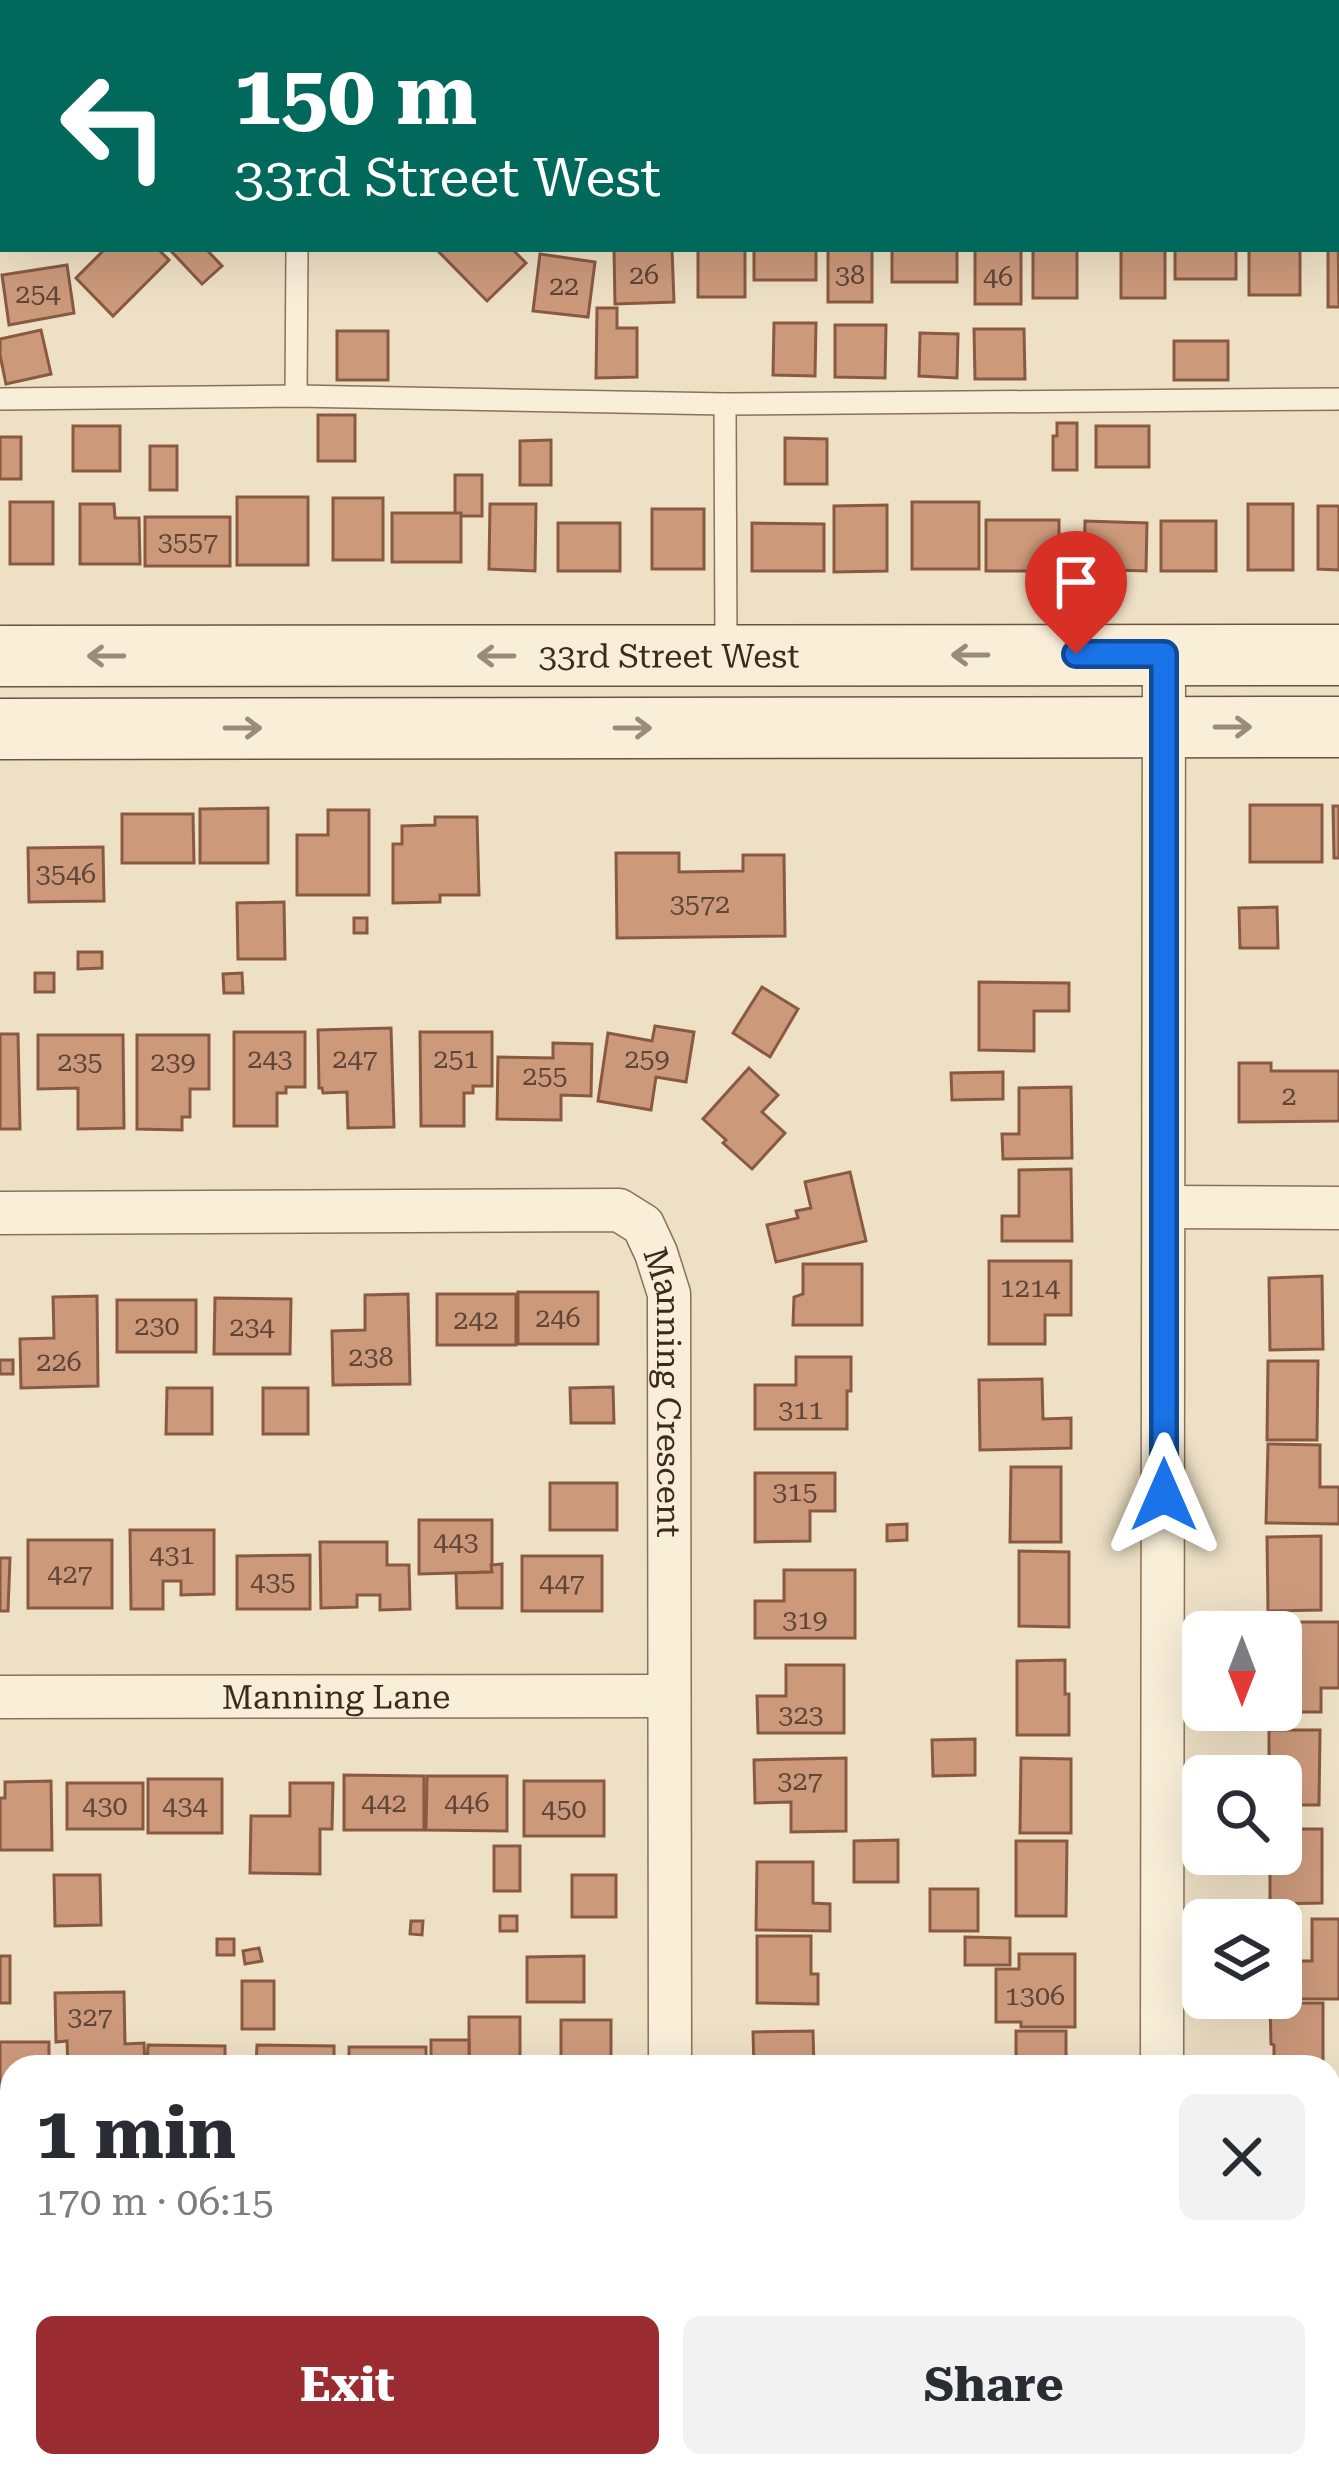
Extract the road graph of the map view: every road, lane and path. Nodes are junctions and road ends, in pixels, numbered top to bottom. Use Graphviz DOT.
graph roads {
  1 [pos="297,252"];
  2 [pos="296,396"];
  3 [pos="0,399"];
  4 [pos="1339,399"];
  5 [pos="725,404"];
  6 [pos="1164,654"];
  7 [pos="1339,655"];
  8 [pos="0,656"];
  9 [pos="725,656"];
  10 [pos="1339,727"];
  11 [pos="1165,728"];
  12 [pos="0,729"];
  13 [pos="1166,1208"];
  14 [pos="1339,1208"];
  15 [pos="0,1213"];
  16 [pos="670,1696"];
  17 [pos="0,1697"];
  18 [pos="670,2055"];
  19 [pos="1162,2055"];
  1 -- 2 [label="lane"];
  2 -- 3 [label="lane"];
  2 -- 5 [label="lane"];
  4 -- 5 [label="lane"];
  5 -- 9 [label="lane"];
  6 -- 7 [label="main road, 33rd Street West"];
  6 -- 9 [label="main road, 33rd Street West, one-way"];
  6 -- 11 [label="street"];
  9 -- 8 [label="main road, 33rd Street West, one-way"];
  11 -- 10 [label="main road, one-way"];
  12 -- 11 [label="main road, one-way"];
  11 -- 13 [label="street"];
  13 -- 14 [label="street"];
  13 -- 19 [label="street"];
  15 -- 16 [label="street, Manning Crescent"];
  16 -- 17 [label="street, Manning Lane"];
  16 -- 18 [label="street, Manning Crescent"];
}
